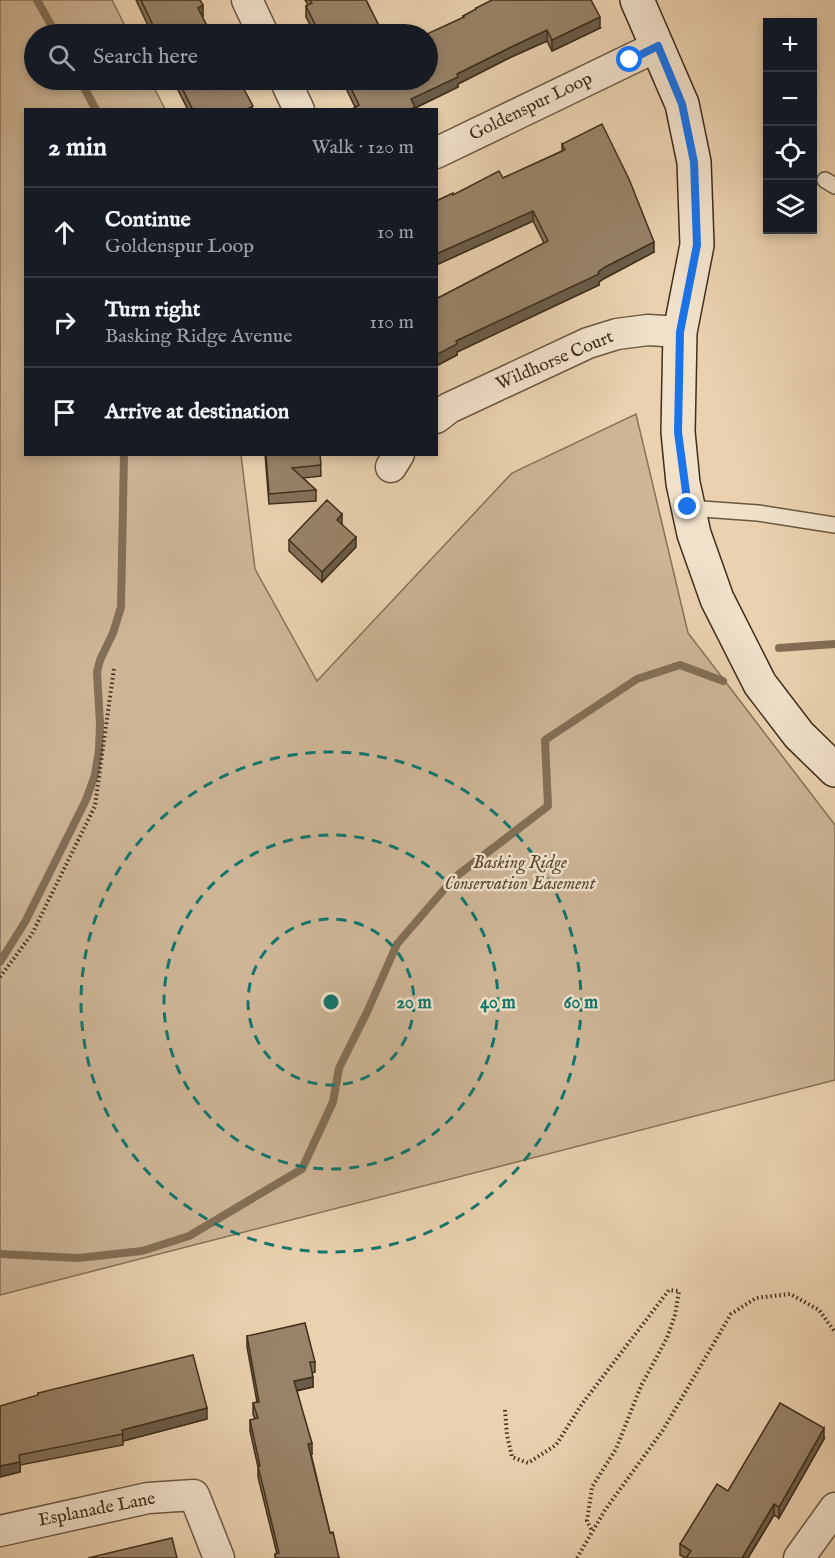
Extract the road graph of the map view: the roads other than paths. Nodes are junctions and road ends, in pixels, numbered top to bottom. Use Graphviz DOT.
graph roads {
  1 [pos="247,0"];
  2 [pos="637,0"];
  3 [pos="258,24"];
  4 [pos="658,46"];
  5 [pos="290,90"];
  6 [pos="298,108"];
  7 [pos="438,152"];
  8 [pos="680,332"];
  9 [pos="438,416"];
  10 [pos="688,507"];
  11 [pos="835,525"];
  12 [pos="835,770"];
  13 [pos="835,1508"];
  14 [pos="0,1531"];
  15 [pos="219,1558"];
  16 [pos="799,1558"];
  1 -- 3 [label="street"];
  2 -- 4 [label="street"];
  4 -- 7 [label="street, Goldenspur Loop"];
  4 -- 8 [label="street"];
  5 -- 6 [label="street"];
  8 -- 9 [label="street, Wildhorse Court"];
  8 -- 10 [label="street"];
  10 -- 11 [label="lane"];
  10 -- 12 [label="street"];
  13 -- 16 [label="street"];
  14 -- 15 [label="street, Esplanade Lane"];
}
